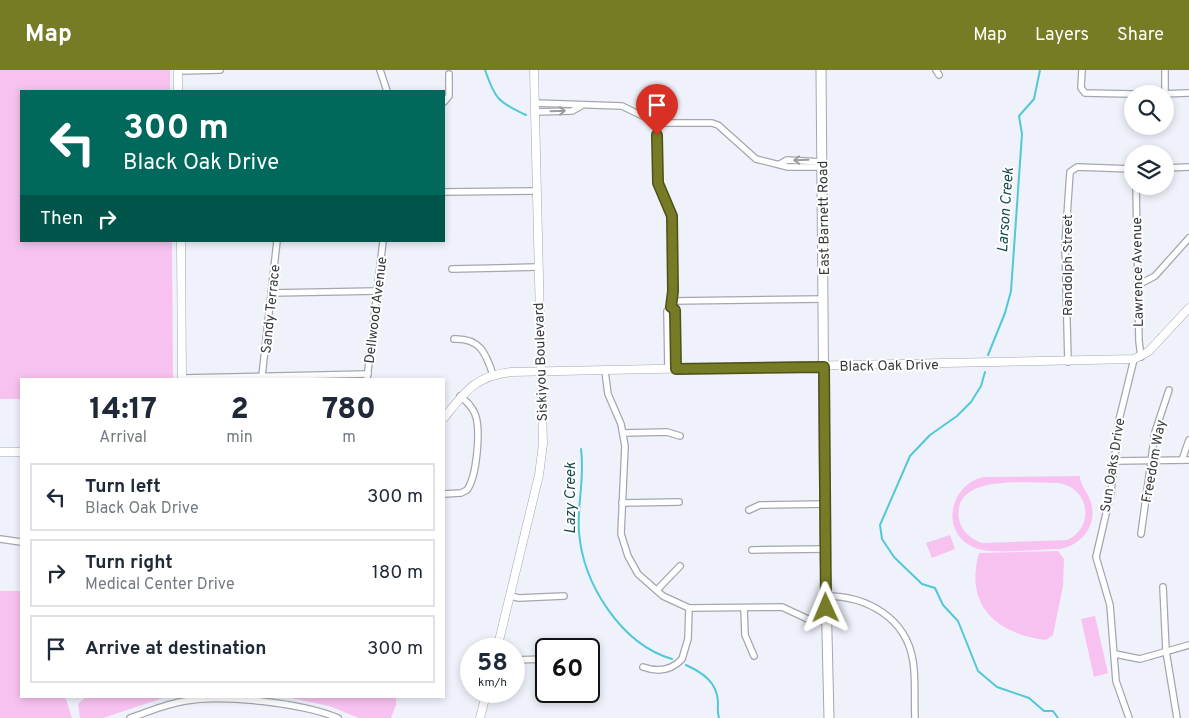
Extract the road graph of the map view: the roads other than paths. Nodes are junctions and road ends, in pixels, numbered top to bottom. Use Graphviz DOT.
graph roads {
  1 [pos="220,70"];
  2 [pos="380,70"];
  3 [pos="534,70"];
  4 [pos="821,70"];
  5 [pos="1082,70"];
  6 [pos="1165,70"];
  7 [pos="178,71"];
  8 [pos="449,74"];
  9 [pos="1166,85"];
  10 [pos="178,90"];
  11 [pos="386,90"];
  12 [pos="1189,93"];
  13 [pos="1124,94"];
  14 [pos="1174,94"];
  15 [pos="445,101"];
  16 [pos="535,103"];
  17 [pos="581,106"];
  18 [pos="535,112"];
  19 [pos="657,123"];
  20 [pos="822,164"];
  21 [pos="1189,167"];
  22 [pos="1174,168"];
  23 [pos="1124,169"];
  24 [pos="536,191"];
  25 [pos="445,192"];
  26 [pos="1136,195"];
  27 [pos="1189,238"];
  28 [pos="181,242"];
  29 [pos="277,242"];
  30 [pos="383,242"];
  31 [pos="537,267"];
  32 [pos="452,269"];
  33 [pos="1138,285"];
  34 [pos="378,291"];
  35 [pos="271,293"];
  36 [pos="823,299"];
  37 [pos="672,304"];
  38 [pos="1189,308"];
  39 [pos="454,339"];
  40 [pos="1138,358"];
  41 [pos="1068,362"];
  42 [pos="824,367"];
  43 [pos="672,369"];
  44 [pos="605,371"];
  45 [pos="542,372"];
  46 [pos="493,375"];
  47 [pos="262,376"];
  48 [pos="367,376"];
  49 [pos="182,378"];
  50 [pos="1169,390"];
  51 [pos="460,396"];
  52 [pos="445,417"];
  53 [pos="624,433"];
  54 [pos="680,436"];
  55 [pos="1189,440"];
  56 [pos="0,452"];
  57 [pos="20,452"];
  58 [pos="1152,460"];
  59 [pos="1186,460"];
  60 [pos="1114,461"];
  61 [pos="445,494"];
  62 [pos="678,502"];
  63 [pos="622,503"];
  64 [pos="826,504"];
  65 [pos="749,510"];
  66 [pos="1141,534"];
  67 [pos="0,539"];
  68 [pos="20,542"];
  69 [pos="825,549"];
  70 [pos="752,550"];
  71 [pos="680,566"];
  72 [pos="1164,587"];
  73 [pos="657,590"];
  74 [pos="510,596"];
  75 [pos="564,596"];
  76 [pos="826,596"];
  77 [pos="689,608"];
  78 [pos="744,608"];
  79 [pos="826,621"];
  80 [pos="500,638"];
  81 [pos="1189,644"];
  82 [pos="1166,651"];
  83 [pos="1115,654"];
  84 [pos="754,656"];
  85 [pos="643,667"];
  86 [pos="484,703"];
  87 [pos="130,718"];
  88 [pos="338,718"];
  89 [pos="480,718"];
  90 [pos="829,718"];
  91 [pos="915,718"];
  92 [pos="1129,718"];
  93 [pos="1177,718"];
  1 -- 7 [label="street"];
  2 -- 11 [label="street"];
  3 -- 16 [label="street, Siskiyou Boulevard"];
  4 -- 20 [label="main road, East Barnett Road"];
  5 -- 13 [label="street"];
  6 -- 9 [label="street"];
  7 -- 10 [label="street"];
  8 -- 15 [label="street"];
  12 -- 14 [label="street"];
  16 -- 17 [label="street"];
  16 -- 18 [label="street, Siskiyou Boulevard"];
  18 -- 17 [label="street, one-way"];
  17 -- 19 [label="street"];
  18 -- 24 [label="street, Siskiyou Boulevard"];
  19 -- 20 [label="street"];
  19 -- 37 [label="street"];
  20 -- 36 [label="main road, East Barnett Road"];
  21 -- 22 [label="street"];
  23 -- 41 [label="street, Randolph Street"];
  24 -- 25 [label="street"];
  24 -- 31 [label="street, Siskiyou Boulevard"];
  26 -- 33 [label="street, Lawrence Avenue"];
  27 -- 33 [label="street"];
  28 -- 49 [label="street"];
  29 -- 35 [label="street, Sandy Terrace"];
  30 -- 34 [label="street, Dellwood Avenue"];
  31 -- 32 [label="street"];
  31 -- 45 [label="street, Siskiyou Boulevard"];
  33 -- 40 [label="street, Lawrence Avenue"];
  34 -- 35 [label="street"];
  34 -- 48 [label="street, Dellwood Avenue"];
  35 -- 47 [label="street, Sandy Terrace"];
  36 -- 37 [label="street"];
  36 -- 42 [label="main road, East Barnett Road"];
  37 -- 43 [label="street"];
  38 -- 40 [label="street"];
  39 -- 46 [label="street"];
  40 -- 41 [label="street, Black Oak Drive"];
  40 -- 60 [label="street, Sun Oaks Drive"];
  41 -- 42 [label="street, Black Oak Drive"];
  42 -- 43 [label="street, Black Oak Drive"];
  42 -- 64 [label="main road, East Barnett Road"];
  43 -- 44 [label="street, Black Oak Drive"];
  44 -- 45 [label="street, Black Oak Drive"];
  44 -- 53 [label="street"];
  45 -- 46 [label="street, Black Oak Drive"];
  45 -- 74 [label="street, Siskiyou Boulevard"];
  46 -- 51 [label="street, Black Oak Drive"];
  47 -- 48 [label="street"];
  47 -- 49 [label="street"];
  50 -- 58 [label="street, Freedom Way"];
  51 -- 52 [label="street, Black Oak Drive"];
  51 -- 61 [label="street"];
  53 -- 54 [label="street"];
  53 -- 63 [label="street"];
  55 -- 59 [label="street"];
  56 -- 57 [label="street"];
  58 -- 59 [label="street"];
  58 -- 60 [label="street"];
  58 -- 66 [label="street, Freedom Way"];
  60 -- 83 [label="street, Sun Oaks Drive"];
  62 -- 63 [label="street"];
  63 -- 73 [label="street"];
  64 -- 65 [label="street"];
  64 -- 69 [label="main road, East Barnett Road"];
  67 -- 68 [label="street"];
  69 -- 70 [label="street"];
  69 -- 76 [label="main road, East Barnett Road"];
  71 -- 73 [label="street"];
  72 -- 82 [label="street"];
  73 -- 77 [label="street"];
  74 -- 75 [label="street"];
  74 -- 80 [label="street, Siskiyou Boulevard"];
  76 -- 79 [label="main road, East Barnett Road"];
  76 -- 91 [label="street"];
  77 -- 78 [label="street"];
  77 -- 85 [label="street"];
  78 -- 79 [label="street"];
  78 -- 84 [label="street"];
  79 -- 90 [label="main road, East Barnett Road"];
  81 -- 82 [label="street"];
  82 -- 83 [label="street"];
  82 -- 93 [label="street"];
  83 -- 92 [label="street, Sun Oaks Drive"];
  86 -- 89 [label="street"];
  87 -- 88 [label="street"];
}
